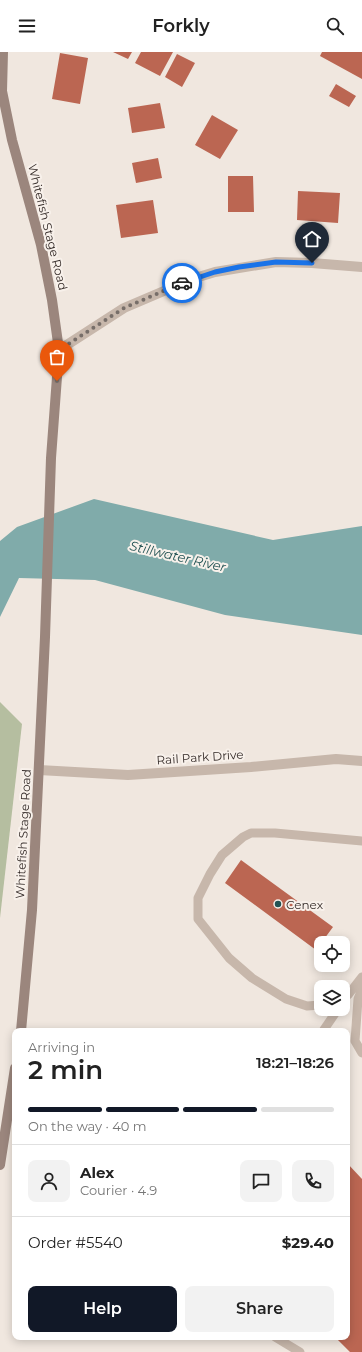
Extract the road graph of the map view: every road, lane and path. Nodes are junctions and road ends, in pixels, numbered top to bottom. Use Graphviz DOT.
graph roads {
  1 [pos="3,52"];
  2 [pos="362,267"];
  3 [pos="59,350"];
  4 [pos="362,761"];
  5 [pos="39,770"];
  6 [pos="362,840"];
  7 [pos="362,977"];
  8 [pos="362,988"];
  9 [pos="350,992"];
  10 [pos="314,1006"];
  11 [pos="333,1016"];
  12 [pos="21,1028"];
  13 [pos="325,1028"];
  14 [pos="362,1053"];
  15 [pos="12,1087"];
  16 [pos="0,1165"];
  17 [pos="280,1340"];
  18 [pos="300,1352"];
  1 -- 3 [label="main road, Whitefish Stage Road"];
  2 -- 3 [label="street"];
  3 -- 5 [label="main road, Whitefish Stage Road"];
  4 -- 5 [label="street, Rail Park Drive"];
  5 -- 12 [label="main road, Whitefish Stage Road"];
  6 -- 10 [label="lane"];
  7 -- 9 [label="lane"];
  8 -- 14 [label="lane"];
  11 -- 13 [label="lane"];
  15 -- 16 [label="main road"];
  17 -- 18 [label="lane"];
}
